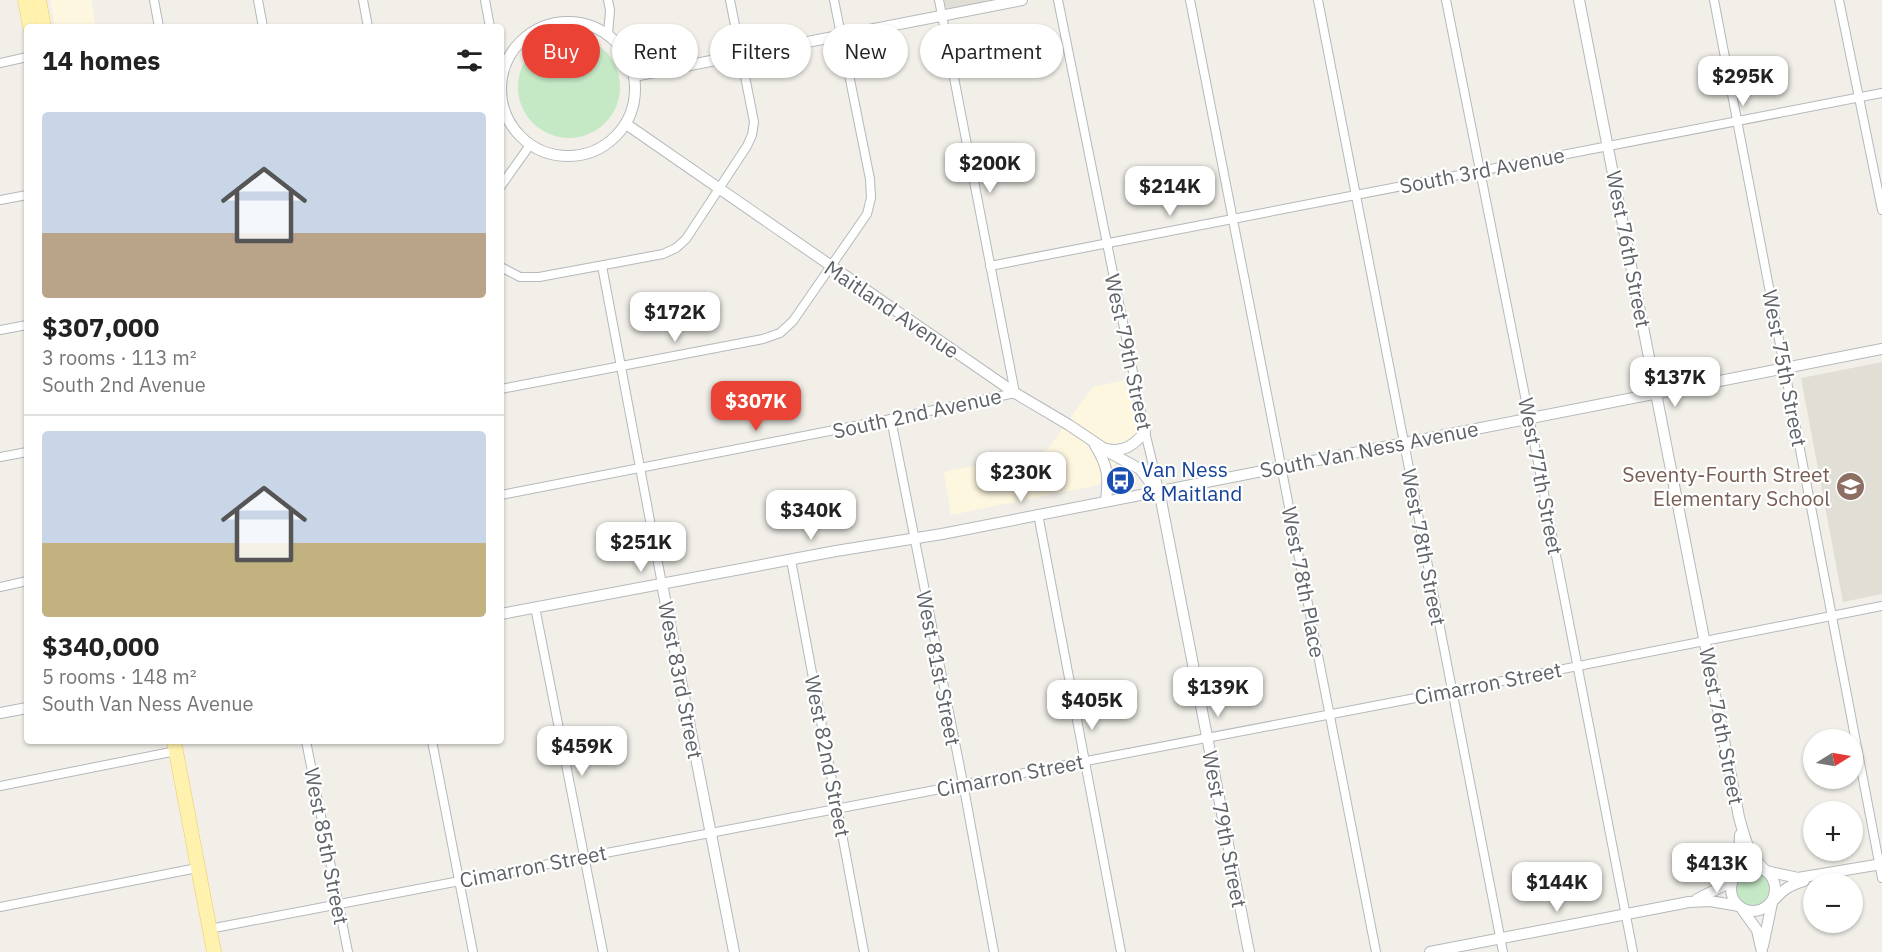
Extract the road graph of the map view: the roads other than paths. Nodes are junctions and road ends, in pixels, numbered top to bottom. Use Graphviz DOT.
graph roads {
  1 [pos="25,0"];
  2 [pos="39,0"];
  3 [pos="154,0"];
  4 [pos="258,0"];
  5 [pos="363,0"];
  6 [pos="485,0"];
  7 [pos="608,0"];
  8 [pos="730,0"];
  9 [pos="834,0"];
  10 [pos="939,0"];
  11 [pos="1022,0"];
  12 [pos="1058,0"];
  13 [pos="1190,0"];
  14 [pos="1317,0"];
  15 [pos="1446,0"];
  16 [pos="1580,0"];
  17 [pos="1714,0"];
  18 [pos="1839,0"];
  19 [pos="943,17"];
  20 [pos="29,24"];
  21 [pos="43,24"];
  22 [pos="158,24"];
  23 [pos="262,24"];
  24 [pos="367,24"];
  25 [pos="489,24"];
  26 [pos="735,24"];
  27 [pos="839,24"];
  28 [pos="905,24"];
  29 [pos="608,35"];
  30 [pos="612,39"];
  31 [pos="24,58"];
  32 [pos="504,61"];
  33 [pos="0,63"];
  34 [pos="634,78"];
  35 [pos="745,78"];
  36 [pos="850,78"];
  37 [pos="1882,93"];
  38 [pos="1859,98"];
  39 [pos="504,106"];
  40 [pos="1737,121"];
  41 [pos="626,124"];
  42 [pos="530,145"];
  43 [pos="1608,146"];
  44 [pos="1481,171"];
  45 [pos="504,182"];
  46 [pos="719,190"];
  47 [pos="1356,195"];
  48 [pos="24,196"];
  49 [pos="0,201"];
  50 [pos="1882,210"];
  51 [pos="1233,219"];
  52 [pos="1107,243"];
  53 [pos="602,266"];
  54 [pos="990,266"];
  55 [pos="832,268"];
  56 [pos="504,269"];
  57 [pos="24,326"];
  58 [pos="0,330"];
  59 [pos="1882,349"];
  60 [pos="621,366"];
  61 [pos="1785,369"];
  62 [pos="504,388"];
  63 [pos="1015,393"];
  64 [pos="1658,394"];
  65 [pos="891,419"];
  66 [pos="1530,419"];
  67 [pos="1145,432"];
  68 [pos="1404,442"];
  69 [pos="1098,445"];
  70 [pos="24,453"];
  71 [pos="0,457"];
  72 [pos="1281,466"];
  73 [pos="641,468"];
  74 [pos="1159,490"];
  75 [pos="504,494"];
  76 [pos="1106,501"];
  77 [pos="1038,514"];
  78 [pos="914,538"];
  79 [pos="791,560"];
  80 [pos="24,582"];
  81 [pos="662,584"];
  82 [pos="0,587"];
  83 [pos="1882,606"];
  84 [pos="535,607"];
  85 [pos="504,613"];
  86 [pos="1832,616"];
  87 [pos="1705,640"];
  88 [pos="1578,665"];
  89 [pos="1452,691"];
  90 [pos="24,709"];
  91 [pos="0,713"];
  92 [pos="1329,713"];
  93 [pos="1208,737"];
  94 [pos="307,744"];
  95 [pos="433,744"];
  96 [pos="175,746"];
  97 [pos="1084,761"];
  98 [pos="963,783"];
  99 [pos="0,786"];
  100 [pos="838,807"];
  101 [pos="1739,817"];
  102 [pos="711,832"];
  103 [pos="584,856"];
  104 [pos="1881,865"];
  105 [pos="197,868"];
  106 [pos="1765,870"];
  107 [pos="1835,873"];
  108 [pos="1735,875"];
  109 [pos="1803,878"];
  110 [pos="1882,878"];
  111 [pos="458,880"];
  112 [pos="1803,881"];
  113 [pos="1689,902"];
  114 [pos="1772,902"];
  115 [pos="339,903"];
  116 [pos="1739,906"];
  117 [pos="0,907"];
  118 [pos="1626,914"];
  119 [pos="209,929"];
  120 [pos="1501,938"];
  121 [pos="214,952"];
  122 [pos="348,952"];
  123 [pos="472,952"];
  124 [pos="603,952"];
  125 [pos="734,952"];
  126 [pos="864,952"];
  127 [pos="994,952"];
  128 [pos="1121,952"];
  129 [pos="1249,952"];
  130 [pos="1376,952"];
  131 [pos="1430,952"];
  132 [pos="1503,952"];
  133 [pos="1633,952"];
  134 [pos="1762,952"];
  1 -- 20 [label="main road"];
  2 -- 21 [label="main road"];
  3 -- 22 [label="street"];
  4 -- 23 [label="street"];
  5 -- 24 [label="street"];
  6 -- 25 [label="street"];
  7 -- 29 [label="street"];
  8 -- 26 [label="street"];
  9 -- 27 [label="street"];
  10 -- 19 [label="street"];
  11 -- 19 [label="street"];
  12 -- 52 [label="street, West 79th Street"];
  13 -- 51 [label="street, West 78th Place"];
  14 -- 47 [label="street, West 78th Street"];
  15 -- 44 [label="street, West 77th Street"];
  16 -- 43 [label="street, West 76th Street"];
  17 -- 40 [label="street, West 75th Street"];
  18 -- 38 [label="street"];
  19 -- 28 [label="street"];
  19 -- 54 [label="street"];
  29 -- 30 [label="street"];
  29 -- 32 [label="street"];
  31 -- 33 [label="street"];
  34 -- 41 [label="street"];
  35 -- 46 [label="street"];
  36 -- 55 [label="street"];
  37 -- 38 [label="street, South 3rd Avenue"];
  38 -- 40 [label="street, South 3rd Avenue"];
  38 -- 50 [label="street"];
  39 -- 42 [label="street"];
  40 -- 43 [label="street, South 3rd Avenue"];
  40 -- 61 [label="street, West 75th Street"];
  41 -- 42 [label="street"];
  41 -- 46 [label="street, Maitland Avenue"];
  42 -- 45 [label="street"];
  43 -- 44 [label="street, South 3rd Avenue"];
  43 -- 64 [label="street, West 76th Street"];
  44 -- 47 [label="street, South 3rd Avenue"];
  44 -- 66 [label="street, West 77th Street"];
  46 -- 53 [label="street"];
  46 -- 55 [label="street, Maitland Avenue"];
  47 -- 51 [label="street, South 3rd Avenue"];
  47 -- 68 [label="street, West 78th Street"];
  48 -- 49 [label="street"];
  51 -- 52 [label="street, South 3rd Avenue"];
  51 -- 72 [label="street, West 78th Place"];
  52 -- 54 [label="street, South 3rd Avenue"];
  52 -- 67 [label="street, West 79th Street"];
  53 -- 56 [label="street"];
  53 -- 60 [label="street, West 83rd Street"];
  54 -- 63 [label="street"];
  55 -- 60 [label="street"];
  55 -- 63 [label="street, Maitland Avenue"];
  57 -- 58 [label="street"];
  59 -- 61 [label="street, South Van Ness Avenue"];
  60 -- 62 [label="street"];
  60 -- 73 [label="street, West 83rd Street"];
  61 -- 64 [label="street, South Van Ness Avenue"];
  61 -- 86 [label="street, West 75th Street"];
  63 -- 65 [label="street, South 2nd Avenue"];
  63 -- 69 [label="street, Maitland Avenue"];
  64 -- 66 [label="street, South Van Ness Avenue"];
  64 -- 87 [label="street, West 76th Street"];
  65 -- 73 [label="street, South 2nd Avenue"];
  65 -- 78 [label="street, West 81st Street"];
  66 -- 68 [label="street, South Van Ness Avenue"];
  66 -- 88 [label="street, West 77th Street"];
  67 -- 69 [label="street"];
  67 -- 74 [label="street, West 79th Street"];
  68 -- 72 [label="street, South Van Ness Avenue"];
  68 -- 89 [label="street, West 78th Street"];
  69 -- 74 [label="street, Maitland Avenue"];
  69 -- 76 [label="street"];
  70 -- 71 [label="street"];
  72 -- 74 [label="street, South Van Ness Avenue"];
  72 -- 92 [label="street, West 78th Place"];
  73 -- 75 [label="street, South 2nd Avenue"];
  73 -- 81 [label="street, West 83rd Street"];
  74 -- 76 [label="street, South Van Ness Avenue"];
  74 -- 93 [label="street, West 79th Street"];
  76 -- 77 [label="street, South Van Ness Avenue"];
  77 -- 78 [label="street, South Van Ness Avenue"];
  77 -- 97 [label="street"];
  78 -- 79 [label="street, South Van Ness Avenue"];
  78 -- 98 [label="street, West 81st Street"];
  79 -- 81 [label="street, South Van Ness Avenue"];
  79 -- 100 [label="street, West 82nd Street"];
  80 -- 82 [label="street"];
  81 -- 84 [label="street, South Van Ness Avenue"];
  81 -- 102 [label="street, West 83rd Street"];
  83 -- 86 [label="street, Cimarron Street"];
  84 -- 85 [label="street, South Van Ness Avenue"];
  84 -- 103 [label="street"];
  86 -- 87 [label="street, Cimarron Street"];
  86 -- 104 [label="street, West 75th Street"];
  87 -- 88 [label="street, Cimarron Street"];
  87 -- 101 [label="street, West 76th Street"];
  88 -- 89 [label="street, Cimarron Street"];
  88 -- 118 [label="street, West 77th Street"];
  89 -- 92 [label="street, Cimarron Street"];
  89 -- 120 [label="street, West 78th Street"];
  90 -- 91 [label="street"];
  92 -- 93 [label="street, Cimarron Street"];
  92 -- 130 [label="street, West 78th Place"];
  93 -- 97 [label="street, Cimarron Street"];
  93 -- 129 [label="street, West 79th Street"];
  94 -- 115 [label="street, West 85th Street"];
  95 -- 111 [label="street"];
  96 -- 99 [label="street"];
  96 -- 105 [label="main road"];
  97 -- 98 [label="street, Cimarron Street"];
  97 -- 128 [label="street"];
  98 -- 100 [label="street, Cimarron Street"];
  98 -- 127 [label="street, West 81st Street"];
  100 -- 102 [label="street, Cimarron Street"];
  100 -- 126 [label="street, West 82nd Street"];
  101 -- 106 [label="street, West 76th Street"];
  101 -- 108 [label="street, West 76th Street"];
  102 -- 103 [label="street, Cimarron Street"];
  102 -- 125 [label="street, West 83rd Street"];
  103 -- 111 [label="street, Cimarron Street"];
  103 -- 124 [label="street"];
  104 -- 107 [label="street"];
  104 -- 110 [label="street, West 75th Street"];
  105 -- 117 [label="street"];
  105 -- 119 [label="main road"];
  106 -- 108 [label="street"];
  106 -- 109 [label="street"];
  106 -- 114 [label="street"];
  108 -- 113 [label="street"];
  108 -- 116 [label="street"];
  111 -- 115 [label="street, Cimarron Street"];
  111 -- 123 [label="street"];
  112 -- 114 [label="street"];
  113 -- 116 [label="street"];
  113 -- 118 [label="street"];
  114 -- 116 [label="street"];
  114 -- 134 [label="street"];
  115 -- 119 [label="street, Cimarron Street"];
  115 -- 122 [label="street, West 85th Street"];
  116 -- 134 [label="street"];
  118 -- 120 [label="street"];
  118 -- 133 [label="street, West 77th Street"];
  119 -- 121 [label="main road"];
  120 -- 131 [label="street"];
  120 -- 132 [label="street, West 78th Street"];
}
